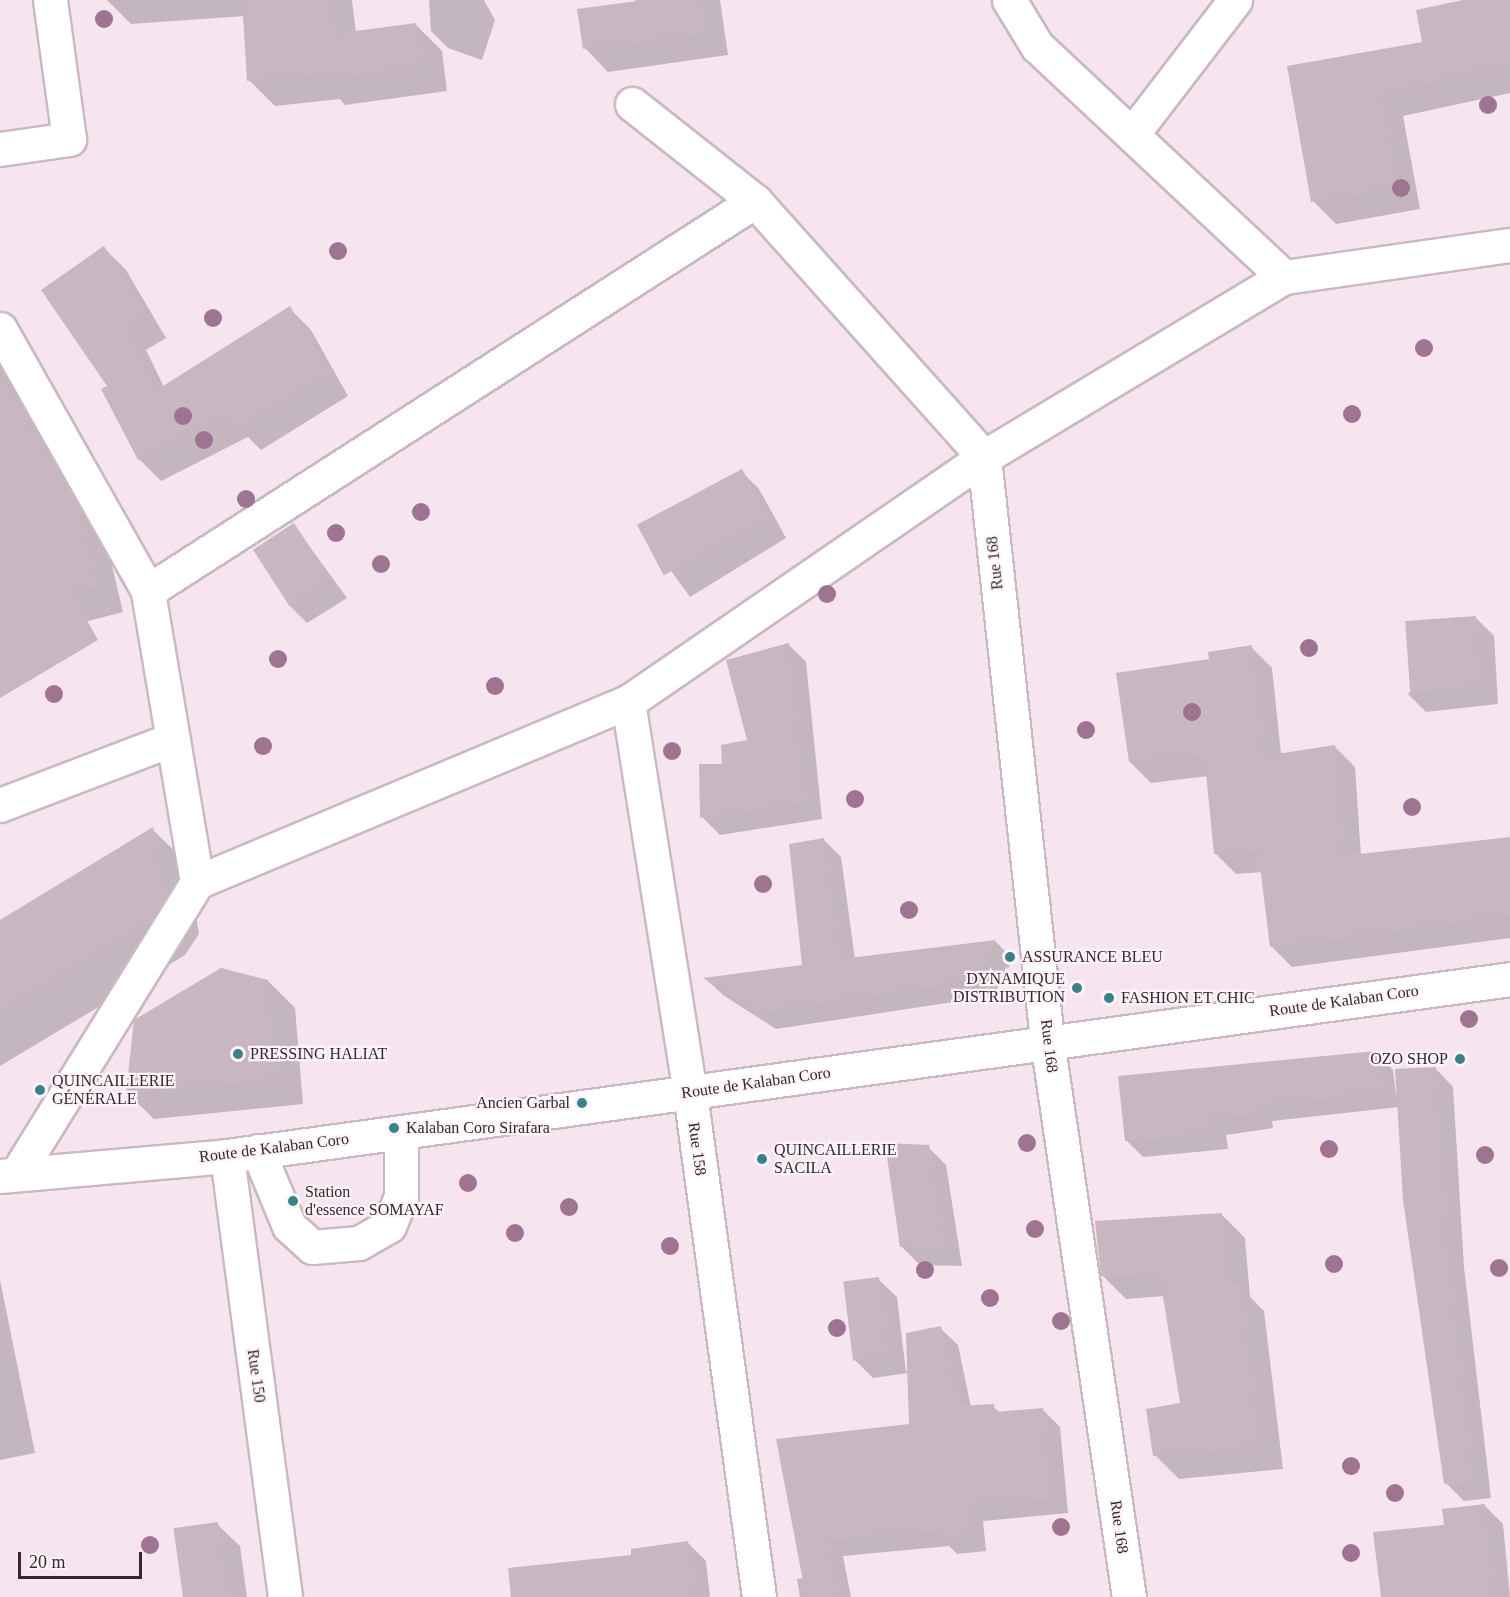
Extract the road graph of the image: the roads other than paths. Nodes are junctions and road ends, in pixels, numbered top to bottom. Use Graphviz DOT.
graph roads {
  1 [pos="50,0"];
  2 [pos="1009,0"];
  3 [pos="1235,0"];
  4 [pos="632,105"];
  5 [pos="1133,133"];
  6 [pos="0,149"];
  7 [pos="755,201"];
  8 [pos="1510,245"];
  9 [pos="1284,277"];
  10 [pos="0,328"];
  11 [pos="984,457"];
  12 [pos="148,591"];
  13 [pos="628,702"];
  14 [pos="172,739"];
  15 [pos="0,805"];
  16 [pos="197,882"];
  17 [pos="1510,979"];
  18 [pos="1047,1040"];
  19 [pos="690,1093"];
  20 [pos="401,1132"];
  21 [pos="242,1154"];
  22 [pos="9,1174"];
  23 [pos="285,1597"];
  24 [pos="759,1597"];
  25 [pos="1129,1597"];
  1 -- 6 [label="street"];
  2 -- 5 [label="street"];
  3 -- 5 [label="street"];
  4 -- 7 [label="street"];
  5 -- 9 [label="street"];
  7 -- 11 [label="street"];
  7 -- 12 [label="street"];
  8 -- 9 [label="street"];
  9 -- 11 [label="street"];
  10 -- 12 [label="street"];
  11 -- 13 [label="street"];
  11 -- 18 [label="street, Rue 168"];
  12 -- 14 [label="street"];
  13 -- 16 [label="street"];
  13 -- 19 [label="street, Rue 158"];
  14 -- 15 [label="street"];
  14 -- 16 [label="street"];
  16 -- 22 [label="street"];
  17 -- 18 [label="street, Route de Kalaban Coro"];
  18 -- 19 [label="street, Route de Kalaban Coro"];
  18 -- 25 [label="street, Rue 168"];
  19 -- 20 [label="street, Route de Kalaban Coro"];
  19 -- 24 [label="street, Rue 158"];
  20 -- 21 [label="street, Route de Kalaban Coro"];
  20 -- 21 [label="street"];
  21 -- 22 [label="street, Route de Kalaban Coro"];
  21 -- 23 [label="street, Rue 150"];
}
